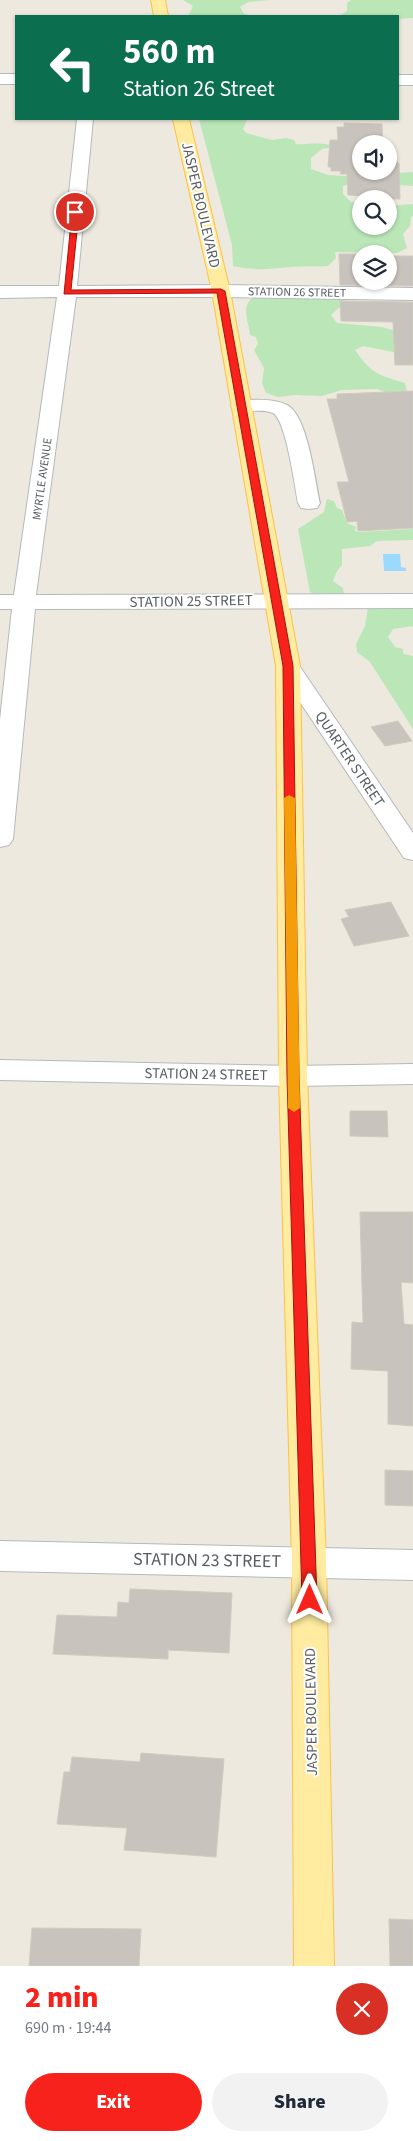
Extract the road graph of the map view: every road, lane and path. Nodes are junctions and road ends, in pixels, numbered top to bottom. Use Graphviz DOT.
graph roads {
  1 [pos="158,0"];
  2 [pos="161,15"];
  3 [pos="0,79"];
  4 [pos="15,79"];
  5 [pos="399,80"];
  6 [pos="413,80"];
  7 [pos="85,120"];
  8 [pos="182,120"];
  9 [pos="221,291"];
  10 [pos="0,292"];
  11 [pos="67,292"];
  12 [pos="413,294"];
  13 [pos="241,406"];
  14 [pos="309,503"];
  15 [pos="276,600"];
  16 [pos="413,601"];
  17 [pos="0,602"];
  18 [pos="24,603"];
  19 [pos="288,666"];
  20 [pos="0,839"];
  21 [pos="413,852"];
  22 [pos="0,1070"];
  23 [pos="413,1074"];
  24 [pos="293,1076"];
  25 [pos="0,1556"];
  26 [pos="309,1561"];
  27 [pos="413,1565"];
  28 [pos="314,1966"];
  1 -- 2 [label="main road"];
  3 -- 4 [label="street"];
  5 -- 6 [label="street"];
  7 -- 11 [label="street, MYRTLE AVENUE"];
  8 -- 9 [label="main road, JASPER BOULEVARD"];
  9 -- 11 [label="street, STATION 26 STREET"];
  9 -- 12 [label="street, STATION 26 STREET"];
  9 -- 13 [label="main road, JASPER BOULEVARD"];
  10 -- 11 [label="street, STATION 26 STREET"];
  11 -- 18 [label="street, MYRTLE AVENUE"];
  13 -- 14 [label="street"];
  13 -- 15 [label="main road, JASPER BOULEVARD"];
  15 -- 16 [label="street, STATION 25 STREET"];
  15 -- 18 [label="street, STATION 25 STREET"];
  15 -- 19 [label="main road, JASPER BOULEVARD"];
  17 -- 18 [label="street, STATION 25 STREET"];
  18 -- 20 [label="street, MYRTLE AVENUE"];
  19 -- 21 [label="street, QUARTER STREET"];
  19 -- 24 [label="main road, JASPER BOULEVARD"];
  22 -- 24 [label="street, STATION 24 STREET"];
  23 -- 24 [label="street, STATION 24 STREET"];
  24 -- 26 [label="main road, JASPER BOULEVARD"];
  25 -- 26 [label="street, STATION 23 STREET"];
  26 -- 27 [label="street, STATION 23 STREET"];
  26 -- 28 [label="main road, JASPER BOULEVARD"];
}
